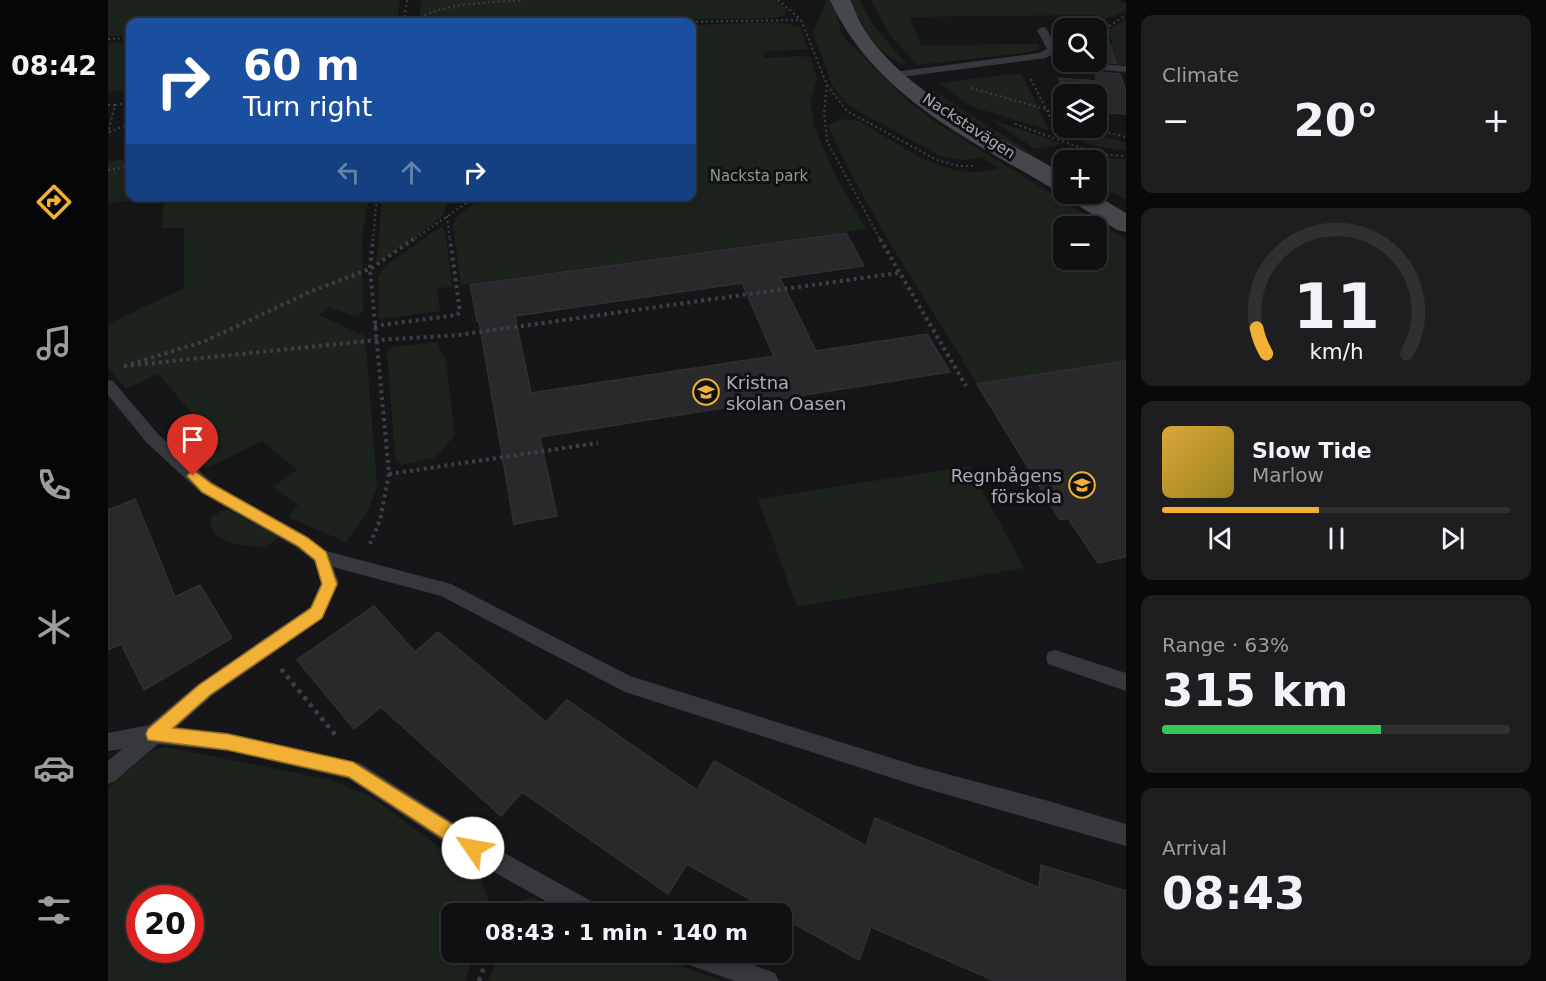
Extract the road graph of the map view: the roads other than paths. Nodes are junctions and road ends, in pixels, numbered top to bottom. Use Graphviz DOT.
graph roads {
  1 [pos="840,0"];
  2 [pos="1042,30"];
  3 [pos="1042,56"];
  4 [pos="1053,57"];
  5 [pos="1107,67"];
  6 [pos="1126,69"];
  7 [pos="894,75"];
  8 [pos="1053,179"];
  9 [pos="1093,204"];
  10 [pos="1126,224"];
  11 [pos="108,385"];
  12 [pos="321,557"];
  13 [pos="1055,658"];
  14 [pos="1126,682"];
  15 [pos="154,734"];
  16 [pos="108,742"];
  17 [pos="108,774"];
  18 [pos="1126,835"];
  19 [pos="572,903"];
  20 [pos="715,963"];
  21 [pos="767,981"];
  1 -- 7 [label="street, Nackstavägen"];
  2 -- 3 [label="lane"];
  3 -- 4 [label="lane"];
  3 -- 7 [label="lane"];
  5 -- 6 [label="lane"];
  7 -- 8 [label="street, Nackstavägen"];
  9 -- 10 [label="street"];
  11 -- 12 [label="lane"];
  12 -- 15 [label="lane"];
  12 -- 18 [label="lane"];
  13 -- 14 [label="lane"];
  15 -- 16 [label="lane"];
  15 -- 17 [label="lane"];
  15 -- 19 [label="lane"];
  20 -- 21 [label="lane"];
}
